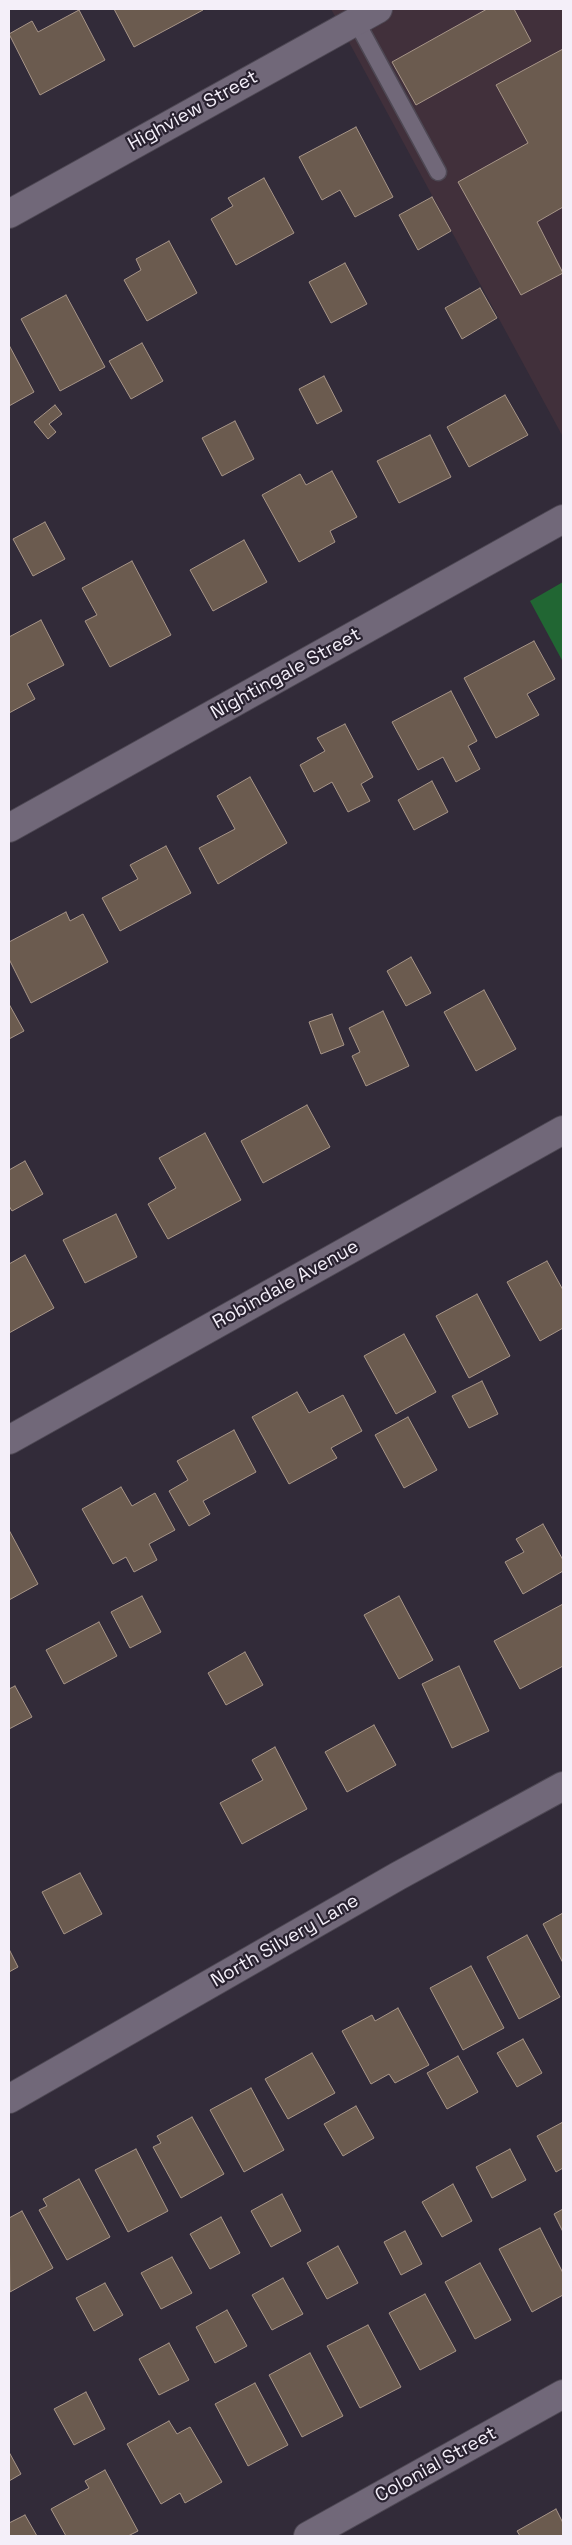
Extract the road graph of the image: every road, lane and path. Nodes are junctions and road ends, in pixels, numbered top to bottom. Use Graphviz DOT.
graph roads {
  1 [pos="363,14"];
  2 [pos="438,172"];
  3 [pos="9,214"];
  4 [pos="563,519"];
  5 [pos="9,828"];
  6 [pos="563,1130"];
  7 [pos="9,1440"];
  8 [pos="563,1786"];
  9 [pos="9,2099"];
  10 [pos="563,2394"];
  11 [pos="308,2536"];
  1 -- 2 [label="lane"];
  1 -- 3 [label="street, Highview Street"];
  4 -- 5 [label="street, Nightingale Street"];
  6 -- 7 [label="street, Robindale Avenue"];
  8 -- 9 [label="street, North Silvery Lane"];
  10 -- 11 [label="street, Colonial Street"];
}
